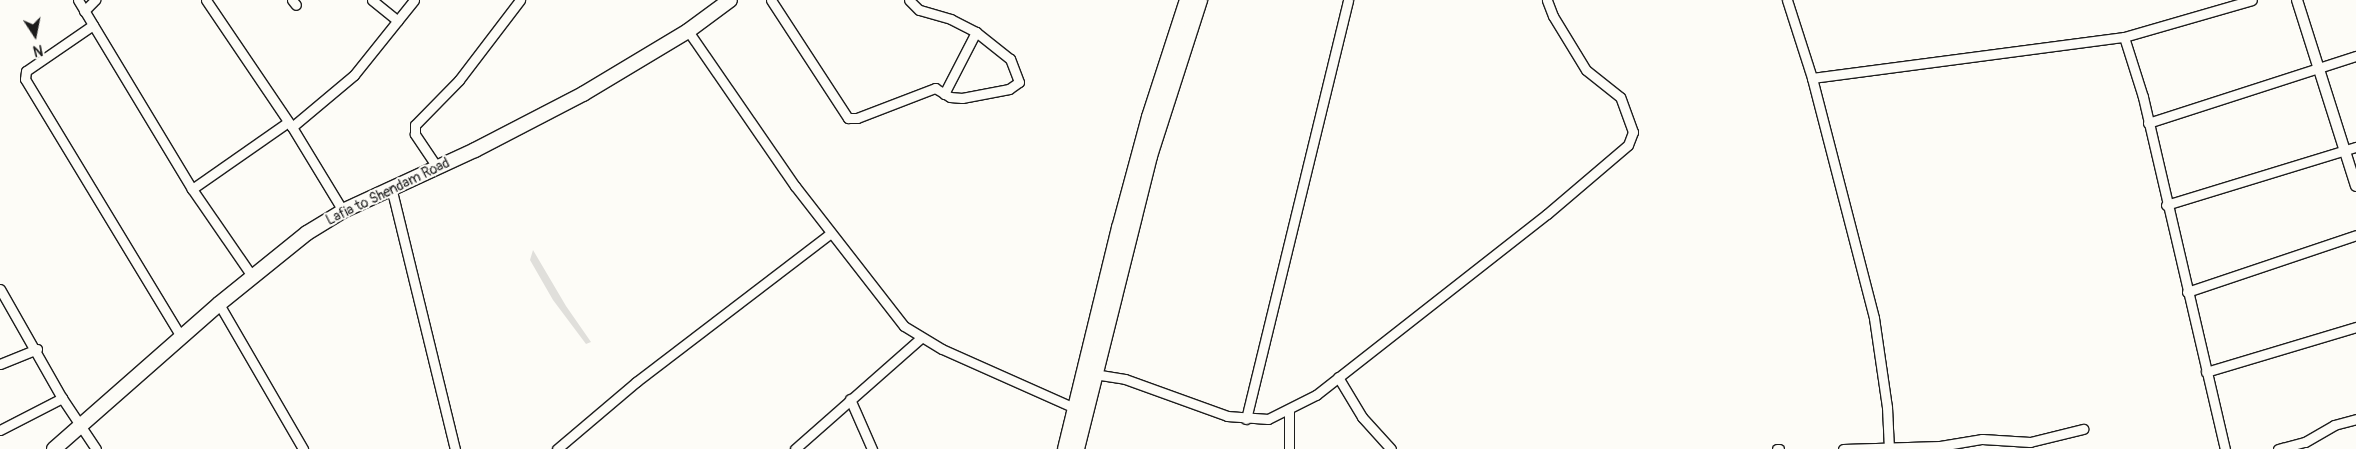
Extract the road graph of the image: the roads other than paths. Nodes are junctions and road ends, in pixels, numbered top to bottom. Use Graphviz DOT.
graph roads {
  1 [pos="78,0"];
  2 [pos="95,0"];
  3 [pos="206,0"];
  4 [pos="372,0"];
  5 [pos="414,0"];
  6 [pos="520,0"];
  7 [pos="730,0"];
  8 [pos="771,0"];
  9 [pos="909,0"];
  10 [pos="1187,0"];
  11 [pos="1200,0"];
  12 [pos="1348,0"];
  13 [pos="1547,0"];
  14 [pos="1786,0"];
  15 [pos="2252,0"];
  16 [pos="2297,0"];
  17 [pos="84,11"];
  18 [pos="398,21"];
  19 [pos="93,25"];
  20 [pos="688,31"];
  21 [pos="976,32"];
  22 [pos="2124,37"];
  23 [pos="2356,56"];
  24 [pos="2320,70"];
  25 [pos="1812,78"];
  26 [pos="944,94"];
  27 [pos="2148,123"];
  28 [pos="290,124"];
  29 [pos="2356,147"];
  30 [pos="2345,151"];
  31 [pos="437,167"];
  32 [pos="2356,186"];
  33 [pos="391,187"];
  34 [pos="192,189"];
  35 [pos="2166,205"];
  36 [pos="343,211"];
  37 [pos="831,233"];
  38 [pos="2356,235"];
  39 [pos="252,276"];
  40 [pos="0,289"];
  41 [pos="2187,292"];
  42 [pos="219,304"];
  43 [pos="2356,328"];
  44 [pos="181,337"];
  45 [pos="921,338"];
  46 [pos="36,349"];
  47 [pos="0,364"];
  48 [pos="2206,372"];
  49 [pos="1094,374"];
  50 [pos="1338,377"];
  51 [pos="62,398"];
  52 [pos="850,398"];
  53 [pos="1079,410"];
  54 [pos="1288,410"];
  55 [pos="1246,419"];
  56 [pos="2356,419"];
  57 [pos="81,426"];
  58 [pos="2083,429"];
  59 [pos="0,430"];
  60 [pos="54,449"];
  61 [pos="96,449"];
  62 [pos="303,449"];
  63 [pos="455,449"];
  64 [pos="557,449"];
  65 [pos="795,449"];
  66 [pos="872,449"];
  67 [pos="1065,449"];
  68 [pos="1077,449"];
  69 [pos="1289,449"];
  70 [pos="1391,449"];
  71 [pos="1843,449"];
  72 [pos="1889,449"];
  73 [pos="2225,449"];
  74 [pos="2278,449"];
  1 -- 17 [label="street"];
  2 -- 17 [label="street"];
  3 -- 28 [label="street"];
  4 -- 18 [label="street"];
  5 -- 18 [label="street"];
  6 -- 31 [label="street"];
  7 -- 20 [label="main road, Lafia to Shendam Road"];
  8 -- 26 [label="street"];
  9 -- 21 [label="street"];
  10 -- 53 [label="main road"];
  11 -- 49 [label="main road"];
  12 -- 55 [label="street"];
  13 -- 50 [label="street"];
  14 -- 25 [label="street"];
  15 -- 22 [label="street"];
  16 -- 24 [label="street"];
  17 -- 19 [label="street"];
  18 -- 28 [label="street"];
  19 -- 34 [label="street"];
  19 -- 44 [label="street"];
  20 -- 31 [label="main road, Lafia to Shendam Road"];
  20 -- 37 [label="street"];
  21 -- 26 [label="street"];
  21 -- 26 [label="street"];
  22 -- 25 [label="street"];
  22 -- 27 [label="street"];
  23 -- 24 [label="street"];
  24 -- 27 [label="street"];
  24 -- 30 [label="street"];
  25 -- 72 [label="street"];
  27 -- 35 [label="street"];
  28 -- 34 [label="street"];
  28 -- 36 [label="street"];
  29 -- 30 [label="street"];
  30 -- 32 [label="street"];
  30 -- 35 [label="street"];
  31 -- 33 [label="main road, Lafia to Shendam Road"];
  33 -- 36 [label="main road, Lafia to Shendam Road"];
  33 -- 63 [label="street"];
  34 -- 39 [label="street"];
  35 -- 41 [label="street"];
  36 -- 39 [label="main road, Lafia to Shendam Road"];
  37 -- 45 [label="street"];
  37 -- 64 [label="street"];
  38 -- 41 [label="street"];
  39 -- 42 [label="main road, Lafia to Shendam Road"];
  40 -- 46 [label="street"];
  41 -- 48 [label="street"];
  42 -- 44 [label="main road, Lafia to Shendam Road"];
  42 -- 62 [label="street"];
  43 -- 48 [label="street"];
  44 -- 57 [label="main road, Lafia to Shendam Road"];
  45 -- 52 [label="street"];
  45 -- 53 [label="street"];
  46 -- 47 [label="street"];
  46 -- 51 [label="street"];
  48 -- 73 [label="street"];
  49 -- 53 [label="main road"];
  49 -- 55 [label="street"];
  50 -- 54 [label="street"];
  50 -- 70 [label="street"];
  51 -- 57 [label="street"];
  51 -- 59 [label="street"];
  52 -- 65 [label="street"];
  52 -- 66 [label="street"];
  53 -- 67 [label="main road"];
  53 -- 68 [label="main road"];
  54 -- 55 [label="street"];
  54 -- 69 [label="street"];
  56 -- 74 [label="street"];
  57 -- 60 [label="main road, Lafia to Shendam Road"];
  57 -- 61 [label="street"];
  58 -- 72 [label="street"];
  71 -- 72 [label="street"];
}
